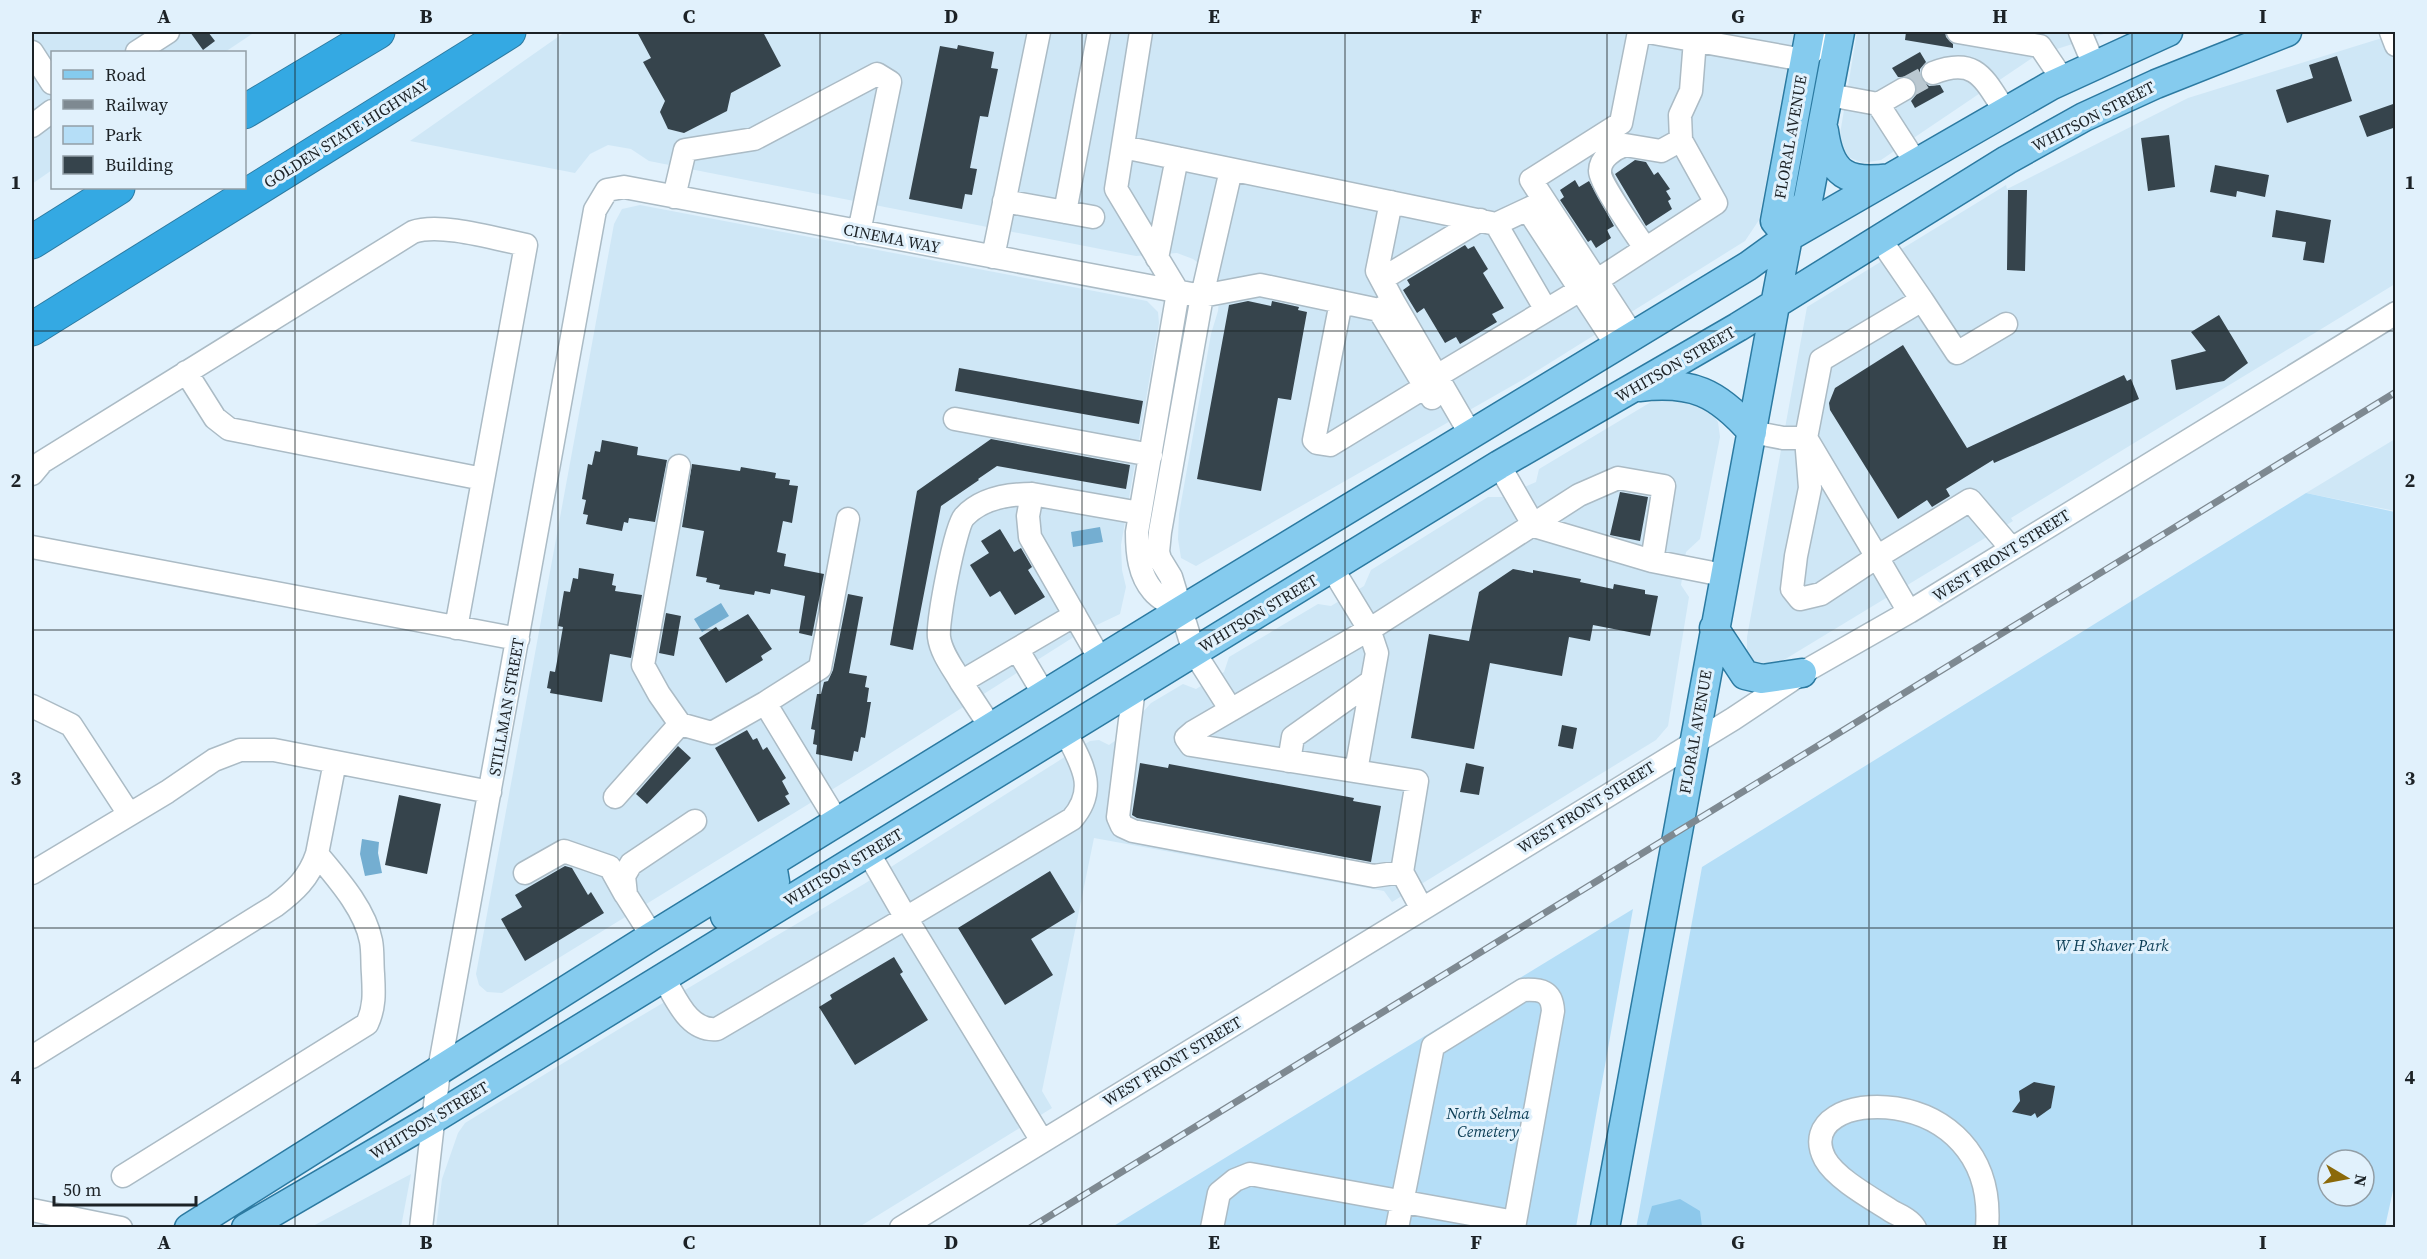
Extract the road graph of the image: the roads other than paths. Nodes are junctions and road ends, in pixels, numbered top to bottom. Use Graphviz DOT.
graph roads {
  1 [pos="168,32"];
  2 [pos="343,32"];
  3 [pos="378,32"];
  4 [pos="509,32"];
  5 [pos="1039,32"];
  6 [pos="1093,32"];
  7 [pos="1141,32"];
  8 [pos="1640,32"];
  9 [pos="1648,32"];
  10 [pos="1810,32"];
  11 [pos="1832,32"];
  12 [pos="1840,32"];
  13 [pos="1958,32"];
  14 [pos="2080,32"];
  15 [pos="2168,32"];
  16 [pos="2287,32"];
  17 [pos="2391,32"];
  18 [pos="1695,40"];
  19 [pos="2396,45"];
  20 [pos="139,51"];
  21 [pos="32,52"];
  22 [pos="1804,60"];
  23 [pos="2094,65"];
  24 [pos="1933,73"];
  25 [pos="2063,80"];
  26 [pos="51,81"];
  27 [pos="1904,89"];
  28 [pos="1829,95"];
  29 [pos="246,97"];
  30 [pos="1878,104"];
  31 [pos="246,111"];
  32 [pos="2005,111"];
  33 [pos="51,112"];
  34 [pos="32,126"];
  35 [pos="1823,126"];
  36 [pos="1681,140"];
  37 [pos="1123,147"];
  38 [pos="1177,158"];
  39 [pos="1916,163"];
  40 [pos="1232,170"];
  41 [pos="1890,178"];
  42 [pos="112,189"];
  43 [pos="116,189"];
  44 [pos="607,190"];
  45 [pos="674,197"];
  46 [pos="1004,201"];
  47 [pos="1391,202"];
  48 [pos="1536,206"];
  49 [pos="77,212"];
  50 [pos="1065,212"];
  51 [pos="1093,217"];
  52 [pos="1488,222"];
  53 [pos="859,231"];
  54 [pos="1788,237"];
  55 [pos="1880,239"];
  56 [pos="32,242"];
  57 [pos="1645,248"];
  58 [pos="993,257"];
  59 [pos="1158,258"];
  60 [pos="1382,279"];
  61 [pos="1588,285"];
  62 [pos="1178,292"];
  63 [pos="1202,296"];
  64 [pos="1922,300"];
  65 [pos="1341,302"];
  66 [pos="1386,305"];
  67 [pos="1775,305"];
  68 [pos="1546,310"];
  69 [pos="2396,313"];
  70 [pos="2006,324"];
  71 [pos="32,330"];
  72 [pos="1625,341"];
  73 [pos="186,372"];
  74 [pos="1431,382"];
  75 [pos="1637,387"];
  76 [pos="955,419"];
  77 [pos="1752,432"];
  78 [pos="1806,438"];
  79 [pos="1465,439"];
  80 [pos="1151,455"];
  81 [pos="1499,465"];
  82 [pos="679,466"];
  83 [pos="32,474"];
  84 [pos="483,479"];
  85 [pos="1032,494"];
  86 [pos="1140,513"];
  87 [pos="848,519"];
  88 [pos="1534,526"];
  89 [pos="32,547"];
  90 [pos="2011,548"];
  91 [pos="1356,553"];
  92 [pos="1877,557"];
  93 [pos="1652,561"];
  94 [pos="1332,568"];
  95 [pos="1723,575"];
  96 [pos="1180,611"];
  97 [pos="1909,612"];
  98 [pos="1075,615"];
  99 [pos="456,628"];
  100 [pos="1714,628"];
  101 [pos="1369,629"];
  102 [pos="518,639"];
  103 [pos="1017,649"];
  104 [pos="1194,652"];
  105 [pos="1101,661"];
  106 [pos="1802,673"];
  107 [pos="1372,681"];
  108 [pos="961,682"];
  109 [pos="1134,688"];
  110 [pos="1045,696"];
  111 [pos="765,703"];
  112 [pos="32,705"];
  113 [pos="1230,710"];
  114 [pos="680,724"];
  115 [pos="992,729"];
  116 [pos="1065,731"];
  117 [pos="1695,742"];
  118 [pos="1289,761"];
  119 [pos="335,762"];
  120 [pos="1356,771"];
  121 [pos="490,792"];
  122 [pos="615,797"];
  123 [pos="129,814"];
  124 [pos="695,821"];
  125 [pos="838,823"];
  126 [pos="868,852"];
  127 [pos="317,854"];
  128 [pos="772,864"];
  129 [pos="1402,872"];
  130 [pos="32,873"];
  131 [pos="525,873"];
  132 [pos="626,895"];
  133 [pos="1422,909"];
  134 [pos="906,918"];
  135 [pos="651,936"];
  136 [pos="663,978"];
  137 [pos="32,1057"];
  138 [pos="439,1070"];
  139 [pos="433,1119"];
  140 [pos="1042,1141"];
  141 [pos="123,1176"];
  142 [pos="1402,1202"];
  143 [pos="32,1210"];
  144 [pos="1514,1225"];
  145 [pos="120,1227"];
  146 [pos="189,1227"];
  147 [pos="246,1227"];
  148 [pos="421,1227"];
  149 [pos="901,1227"];
  150 [pos="1212,1227"];
  151 [pos="1397,1227"];
  152 [pos="1605,1227"];
  153 [pos="1915,1227"];
  154 [pos="1987,1227"];
  1 -- 20 [label="street"];
  2 -- 29 [label="highway"];
  3 -- 31 [label="highway"];
  4 -- 71 [label="highway, GOLDEN STATE HIGHWAY"];
  5 -- 46 [label="street"];
  6 -- 50 [label="street"];
  7 -- 37 [label="street"];
  8 -- 48 [label="street"];
  9 -- 18 [label="street"];
  10 -- 22 [label="main road, FLORAL AVENUE"];
  11 -- 22 [label="street"];
  12 -- 28 [label="main road, FLORAL AVENUE"];
  13 -- 25 [label="street"];
  14 -- 23 [label="street"];
  15 -- 23 [label="main road"];
  16 -- 55 [label="main road, WHITSON STREET"];
  17 -- 19 [label="street"];
  18 -- 22 [label="street"];
  18 -- 36 [label="street"];
  21 -- 26 [label="street"];
  22 -- 54 [label="main road, FLORAL AVENUE"];
  23 -- 25 [label="main road"];
  24 -- 32 [label="street"];
  25 -- 32 [label="main road"];
  27 -- 30 [label="street"];
  28 -- 30 [label="street"];
  28 -- 35 [label="main road, FLORAL AVENUE"];
  30 -- 39 [label="street"];
  32 -- 39 [label="main road"];
  33 -- 34 [label="street"];
  35 -- 41 [label="main road"];
  35 -- 54 [label="main road, FLORAL AVENUE"];
  36 -- 57 [label="street"];
  36 -- 57 [label="street"];
  37 -- 38 [label="street"];
  37 -- 59 [label="street"];
  38 -- 40 [label="street"];
  38 -- 59 [label="street"];
  39 -- 41 [label="main road"];
  40 -- 47 [label="street"];
  40 -- 63 [label="street"];
  41 -- 54 [label="main road"];
  42 -- 49 [label="highway"];
  43 -- 49 [label="highway"];
  44 -- 45 [label="street, CINEMA WAY"];
  44 -- 102 [label="street, STILLMAN STREET"];
  45 -- 53 [label="street, CINEMA WAY"];
  45 -- 53 [label="street"];
  46 -- 50 [label="street"];
  46 -- 58 [label="street"];
  47 -- 52 [label="street"];
  47 -- 60 [label="street"];
  48 -- 52 [label="street"];
  48 -- 61 [label="street"];
  49 -- 56 [label="highway"];
  50 -- 51 [label="street"];
  52 -- 60 [label="street"];
  52 -- 68 [label="street"];
  53 -- 58 [label="street, CINEMA WAY"];
  54 -- 67 [label="main road, FLORAL AVENUE"];
  54 -- 72 [label="main road"];
  55 -- 64 [label="street"];
  55 -- 67 [label="main road, WHITSON STREET"];
  57 -- 61 [label="street"];
  58 -- 62 [label="street, CINEMA WAY"];
  59 -- 62 [label="street"];
  60 -- 66 [label="street"];
  61 -- 68 [label="street"];
  61 -- 72 [label="street"];
  62 -- 63 [label="street, CINEMA WAY"];
  62 -- 80 [label="street"];
  63 -- 65 [label="street"];
  63 -- 96 [label="street"];
  64 -- 70 [label="street"];
  64 -- 78 [label="street"];
  65 -- 66 [label="street"];
  65 -- 74 [label="street"];
  66 -- 74 [label="street"];
  67 -- 75 [label="main road, WHITSON STREET"];
  67 -- 77 [label="main road, FLORAL AVENUE"];
  68 -- 74 [label="street"];
  69 -- 90 [label="street, WEST FRONT STREET"];
  72 -- 79 [label="main road"];
  72 -- 81 [label="main road"];
  73 -- 83 [label="street"];
  73 -- 84 [label="street"];
  73 -- 84 [label="street"];
  74 -- 79 [label="street"];
  75 -- 77 [label="main road"];
  75 -- 81 [label="main road, WHITSON STREET"];
  76 -- 80 [label="street"];
  77 -- 78 [label="street"];
  77 -- 95 [label="main road, FLORAL AVENUE"];
  78 -- 92 [label="street"];
  78 -- 92 [label="street"];
  79 -- 91 [label="main road"];
  79 -- 96 [label="main road"];
  80 -- 86 [label="street"];
  81 -- 88 [label="street"];
  81 -- 91 [label="main road, WHITSON STREET"];
  82 -- 114 [label="street"];
  84 -- 99 [label="street"];
  85 -- 86 [label="street"];
  85 -- 98 [label="street"];
  85 -- 108 [label="street"];
  86 -- 96 [label="street"];
  87 -- 111 [label="street"];
  88 -- 93 [label="street"];
  88 -- 93 [label="street"];
  88 -- 101 [label="street"];
  89 -- 99 [label="street"];
  90 -- 92 [label="street"];
  90 -- 97 [label="street, WEST FRONT STREET"];
  91 -- 94 [label="main road, WHITSON STREET"];
  92 -- 97 [label="street"];
  93 -- 95 [label="street"];
  94 -- 101 [label="street"];
  94 -- 104 [label="main road, WHITSON STREET"];
  95 -- 100 [label="main road, FLORAL AVENUE"];
  96 -- 104 [label="street"];
  96 -- 105 [label="main road"];
  97 -- 106 [label="street, WEST FRONT STREET"];
  98 -- 103 [label="street"];
  98 -- 105 [label="street"];
  99 -- 102 [label="street"];
  100 -- 106 [label="main road"];
  100 -- 117 [label="main road, FLORAL AVENUE"];
  101 -- 107 [label="street"];
  101 -- 113 [label="street"];
  102 -- 121 [label="street, STILLMAN STREET"];
  103 -- 108 [label="street"];
  103 -- 110 [label="street"];
  104 -- 109 [label="main road, WHITSON STREET"];
  104 -- 113 [label="street"];
  105 -- 110 [label="main road"];
  106 -- 117 [label="street, WEST FRONT STREET"];
  107 -- 118 [label="street"];
  107 -- 120 [label="street"];
  108 -- 115 [label="street"];
  109 -- 116 [label="main road, WHITSON STREET"];
  109 -- 129 [label="street"];
  110 -- 115 [label="main road"];
  111 -- 114 [label="street"];
  111 -- 125 [label="street"];
  112 -- 123 [label="street"];
  113 -- 118 [label="street"];
  114 -- 122 [label="street"];
  115 -- 125 [label="main road"];
  115 -- 126 [label="main road"];
  116 -- 126 [label="main road, WHITSON STREET"];
  116 -- 134 [label="street"];
  117 -- 133 [label="street, WEST FRONT STREET"];
  117 -- 152 [label="main road, FLORAL AVENUE"];
  118 -- 120 [label="street"];
  119 -- 121 [label="street"];
  119 -- 123 [label="street"];
  119 -- 127 [label="street"];
  120 -- 129 [label="street"];
  121 -- 138 [label="street, STILLMAN STREET"];
  123 -- 130 [label="street"];
  124 -- 132 [label="street"];
  125 -- 128 [label="main road"];
  126 -- 134 [label="street"];
  126 -- 136 [label="main road, WHITSON STREET"];
  127 -- 137 [label="street"];
  127 -- 141 [label="street"];
  128 -- 135 [label="main road"];
  128 -- 136 [label="main road"];
  129 -- 133 [label="street"];
  131 -- 132 [label="street"];
  132 -- 135 [label="street"];
  133 -- 140 [label="street, WEST FRONT STREET"];
  134 -- 136 [label="street"];
  134 -- 140 [label="street"];
  135 -- 138 [label="main road"];
  136 -- 139 [label="main road, WHITSON STREET"];
  138 -- 139 [label="street, STILLMAN STREET"];
  138 -- 146 [label="main road"];
  139 -- 147 [label="main road, WHITSON STREET"];
  139 -- 148 [label="street, STILLMAN STREET"];
  140 -- 149 [label="street, WEST FRONT STREET"];
  142 -- 144 [label="street"];
  142 -- 144 [label="street"];
  142 -- 150 [label="street"];
  142 -- 151 [label="street"];
  143 -- 145 [label="street"];
  153 -- 154 [label="street"];
}
